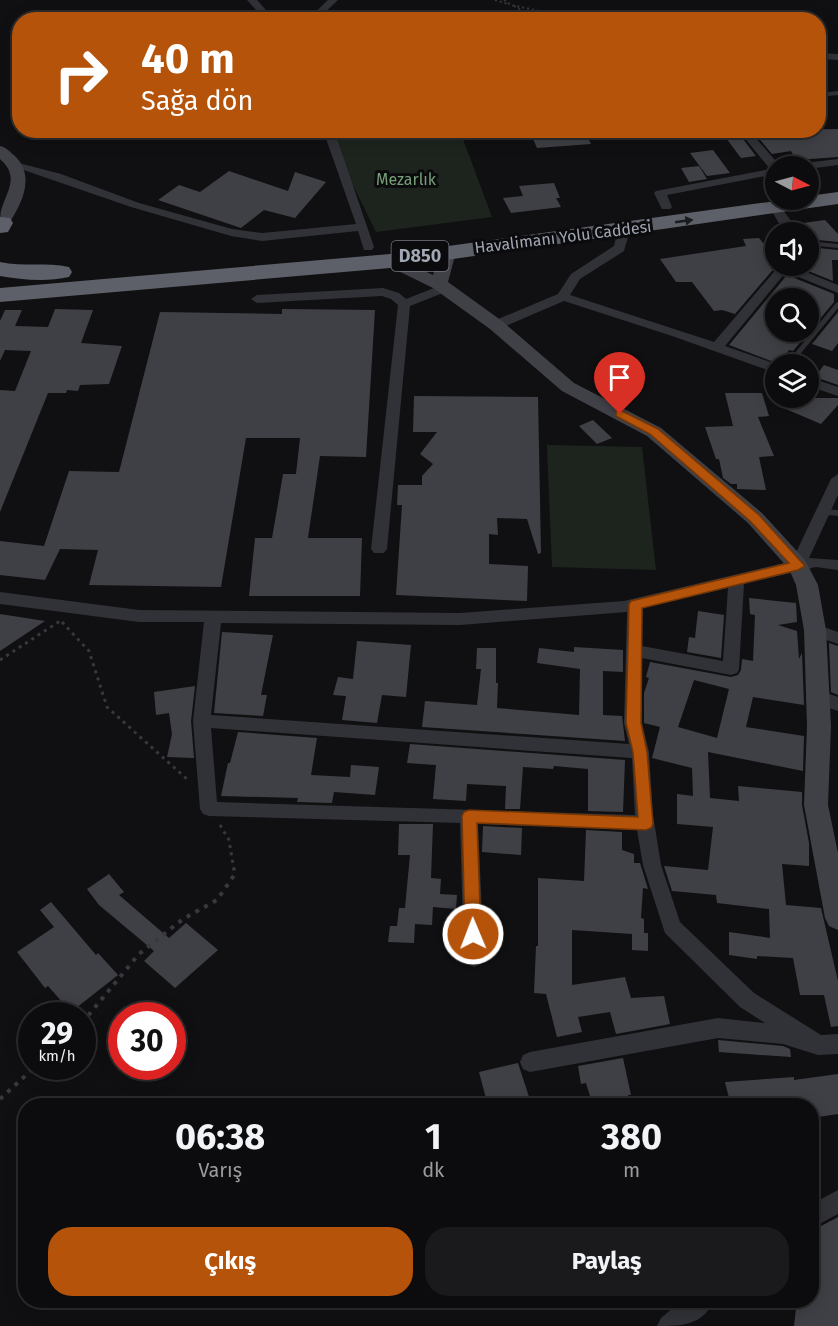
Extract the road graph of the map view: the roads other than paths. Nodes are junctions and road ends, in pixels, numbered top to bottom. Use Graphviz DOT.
graph roads {
  1 [pos="252,0"];
  2 [pos="333,0"];
  3 [pos="263,12"];
  4 [pos="320,12"];
  5 [pos="331,138"];
  6 [pos="750,138"];
  7 [pos="0,150"];
  8 [pos="765,157"];
  9 [pos="838,162"];
  10 [pos="819,164"];
  11 [pos="15,165"];
  12 [pos="765,172"];
  13 [pos="838,181"];
  14 [pos="819,184"];
  15 [pos="819,198"];
  16 [pos="838,198"];
  17 [pos="765,200"];
  18 [pos="765,201"];
  19 [pos="666,207"];
  20 [pos="0,225"];
  21 [pos="624,230"];
  22 [pos="366,237"];
  23 [pos="819,244"];
  24 [pos="838,246"];
  25 [pos="448,252"];
  26 [pos="390,261"];
  27 [pos="0,269"];
  28 [pos="85,273"];
  29 [pos="775,276"];
  30 [pos="808,276"];
  31 [pos="0,280"];
  32 [pos="441,286"];
  33 [pos="838,289"];
  34 [pos="0,295"];
  35 [pos="563,297"];
  36 [pos="257,299"];
  37 [pos="838,303"];
  38 [pos="404,304"];
  39 [pos="496,325"];
  40 [pos="716,348"];
  41 [pos="797,354"];
  42 [pos="765,365"];
  43 [pos="819,385"];
  44 [pos="838,392"];
  45 [pos="838,479"];
  46 [pos="821,512"];
  47 [pos="838,513"];
  48 [pos="379,549"];
  49 [pos="838,564"];
  50 [pos="798,566"];
  51 [pos="735,582"];
  52 [pos="0,598"];
  53 [pos="635,604"];
  54 [pos="213,618"];
  55 [pos="815,630"];
  56 [pos="838,638"];
  57 [pos="633,650"];
  58 [pos="818,698"];
  59 [pos="838,704"];
  60 [pos="202,721"];
  61 [pos="640,752"];
  62 [pos="469,816"];
  63 [pos="646,824"];
  64 [pos="838,918"];
  65 [pos="474,958"];
  66 [pos="828,1044"];
  67 [pos="530,1062"];
  68 [pos="838,1201"];
  69 [pos="819,1212"];
  70 [pos="692,1308"];
  71 [pos="669,1326"];
  1 -- 3 [label="street"];
  2 -- 4 [label="street"];
  5 -- 22 [label="street"];
  6 -- 8 [label="street"];
  7 -- 11 [label="street"];
  9 -- 10 [label="street"];
  11 -- 20 [label="street"];
  11 -- 22 [label="street"];
  12 -- 19 [label="street"];
  13 -- 14 [label="highway"];
  15 -- 16 [label="highway, Havalimanı Yolu Caddesi / D850"];
  17 -- 19 [label="highway, Havalimanı Yolu Caddesi / D850"];
  21 -- 18 [label="highway, Havalimanı Yolu Caddesi / D850, one-way"];
  19 -- 22 [label="highway, Havalimanı Yolu Caddesi / D850"];
  21 -- 25 [label="highway, Havalimanı Yolu Caddesi / D850"];
  21 -- 35 [label="street"];
  22 -- 28 [label="highway, Havalimanı Yolu Caddesi / D850"];
  23 -- 24 [label="lane"];
  25 -- 26 [label="highway, Havalimanı Yolu Caddesi / D850"];
  25 -- 32 [label="street"];
  26 -- 32 [label="street"];
  26 -- 34 [label="highway, Havalimanı Yolu Caddesi / D850"];
  27 -- 28 [label="highway"];
  28 -- 31 [label="highway, Havalimanı Yolu Caddesi / D850"];
  29 -- 40 [label="street"];
  30 -- 33 [label="street"];
  32 -- 38 [label="street"];
  32 -- 39 [label="street"];
  35 -- 39 [label="street"];
  35 -- 40 [label="street"];
  36 -- 38 [label="street"];
  37 -- 41 [label="lane"];
  38 -- 48 [label="street"];
  39 -- 50 [label="street"];
  40 -- 42 [label="street"];
  43 -- 44 [label="street"];
  45 -- 46 [label="street"];
  46 -- 47 [label="lane"];
  46 -- 50 [label="street"];
  49 -- 50 [label="street"];
  50 -- 51 [label="street"];
  50 -- 55 [label="street"];
  51 -- 53 [label="street"];
  51 -- 57 [label="street"];
  52 -- 54 [label="street"];
  53 -- 54 [label="street"];
  53 -- 57 [label="street"];
  54 -- 60 [label="street"];
  55 -- 56 [label="street"];
  55 -- 58 [label="street"];
  57 -- 61 [label="street"];
  58 -- 59 [label="street"];
  58 -- 64 [label="street"];
  60 -- 61 [label="street"];
  60 -- 62 [label="street"];
  61 -- 63 [label="street"];
  62 -- 63 [label="street"];
  62 -- 65 [label="street"];
  63 -- 66 [label="street"];
  66 -- 67 [label="street"];
  68 -- 69 [label="street"];
  70 -- 71 [label="street"];
}
